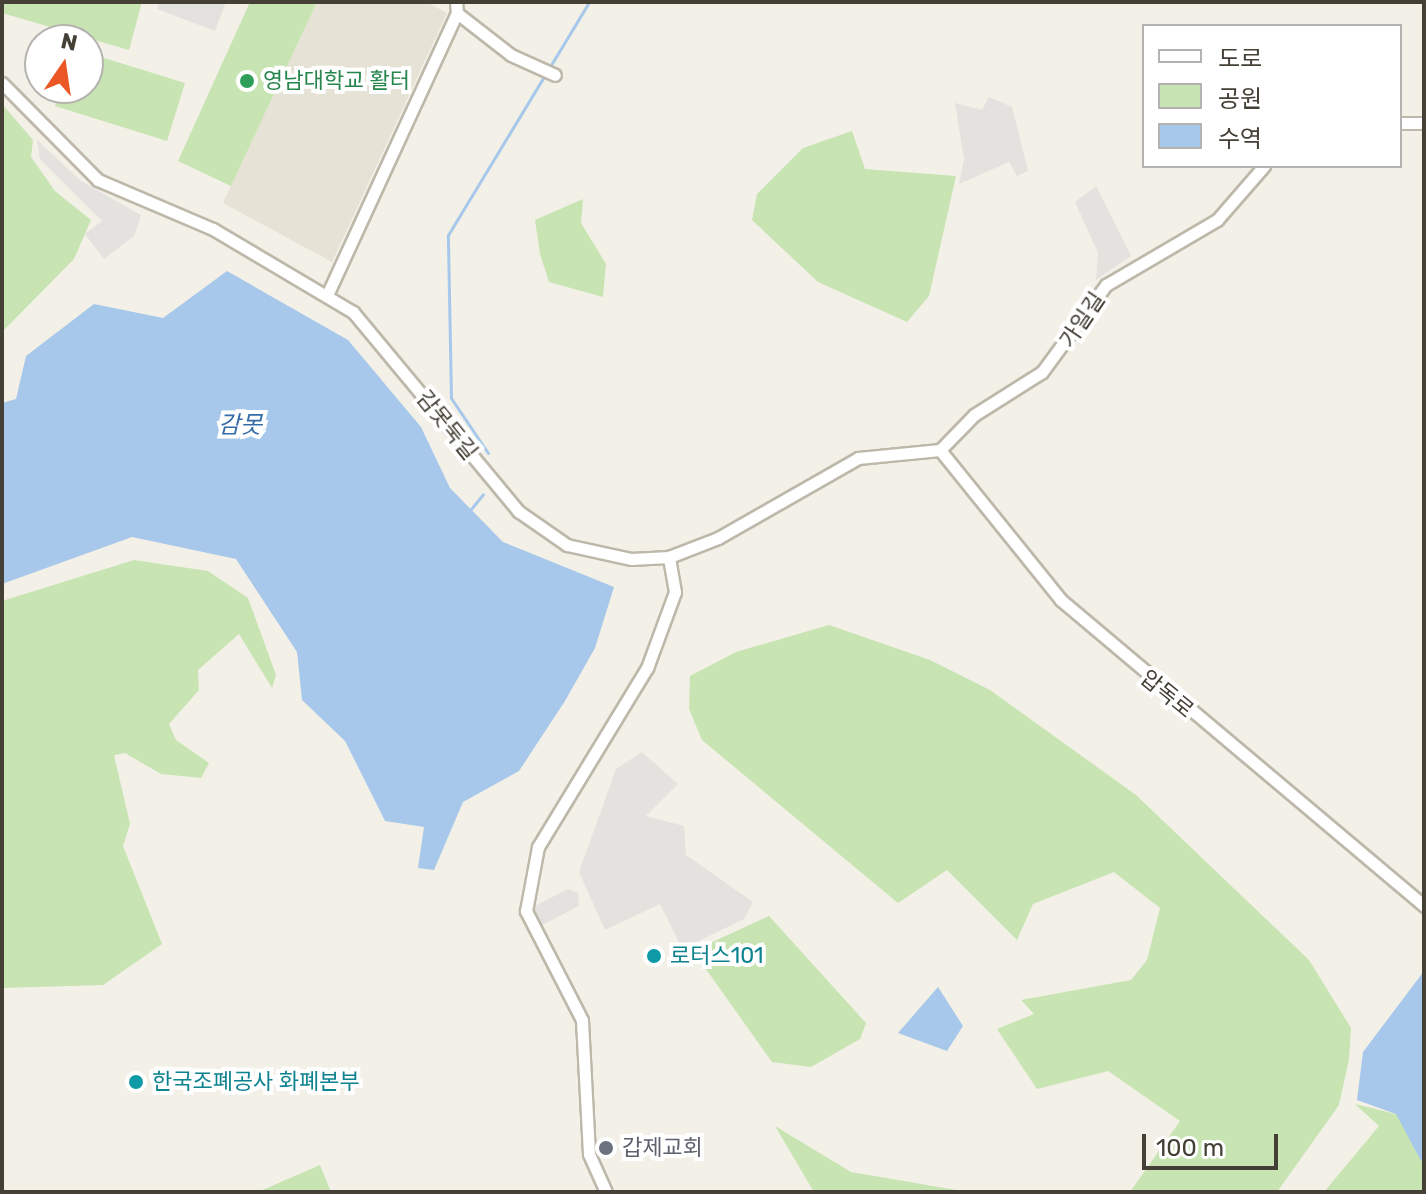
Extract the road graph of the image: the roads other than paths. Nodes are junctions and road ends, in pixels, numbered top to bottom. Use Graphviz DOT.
graph roads {
  1 [pos="456,7"];
  2 [pos="555,75"];
  3 [pos="2,83"];
  4 [pos="1402,123"];
  5 [pos="1424,123"];
  6 [pos="1262,168"];
  7 [pos="328,293"];
  8 [pos="940,450"];
  9 [pos="669,557"];
  10 [pos="1424,906"];
  11 [pos="606,1192"];
  1 -- 2 [label="street"];
  1 -- 7 [label="street"];
  3 -- 7 [label="street, 감못둑길"];
  4 -- 5 [label="street"];
  6 -- 8 [label="street, 가일길"];
  7 -- 9 [label="street, 감못둑길"];
  8 -- 9 [label="street, 감못둑길"];
  8 -- 10 [label="street, 압독로"];
  9 -- 11 [label="street"];
}
